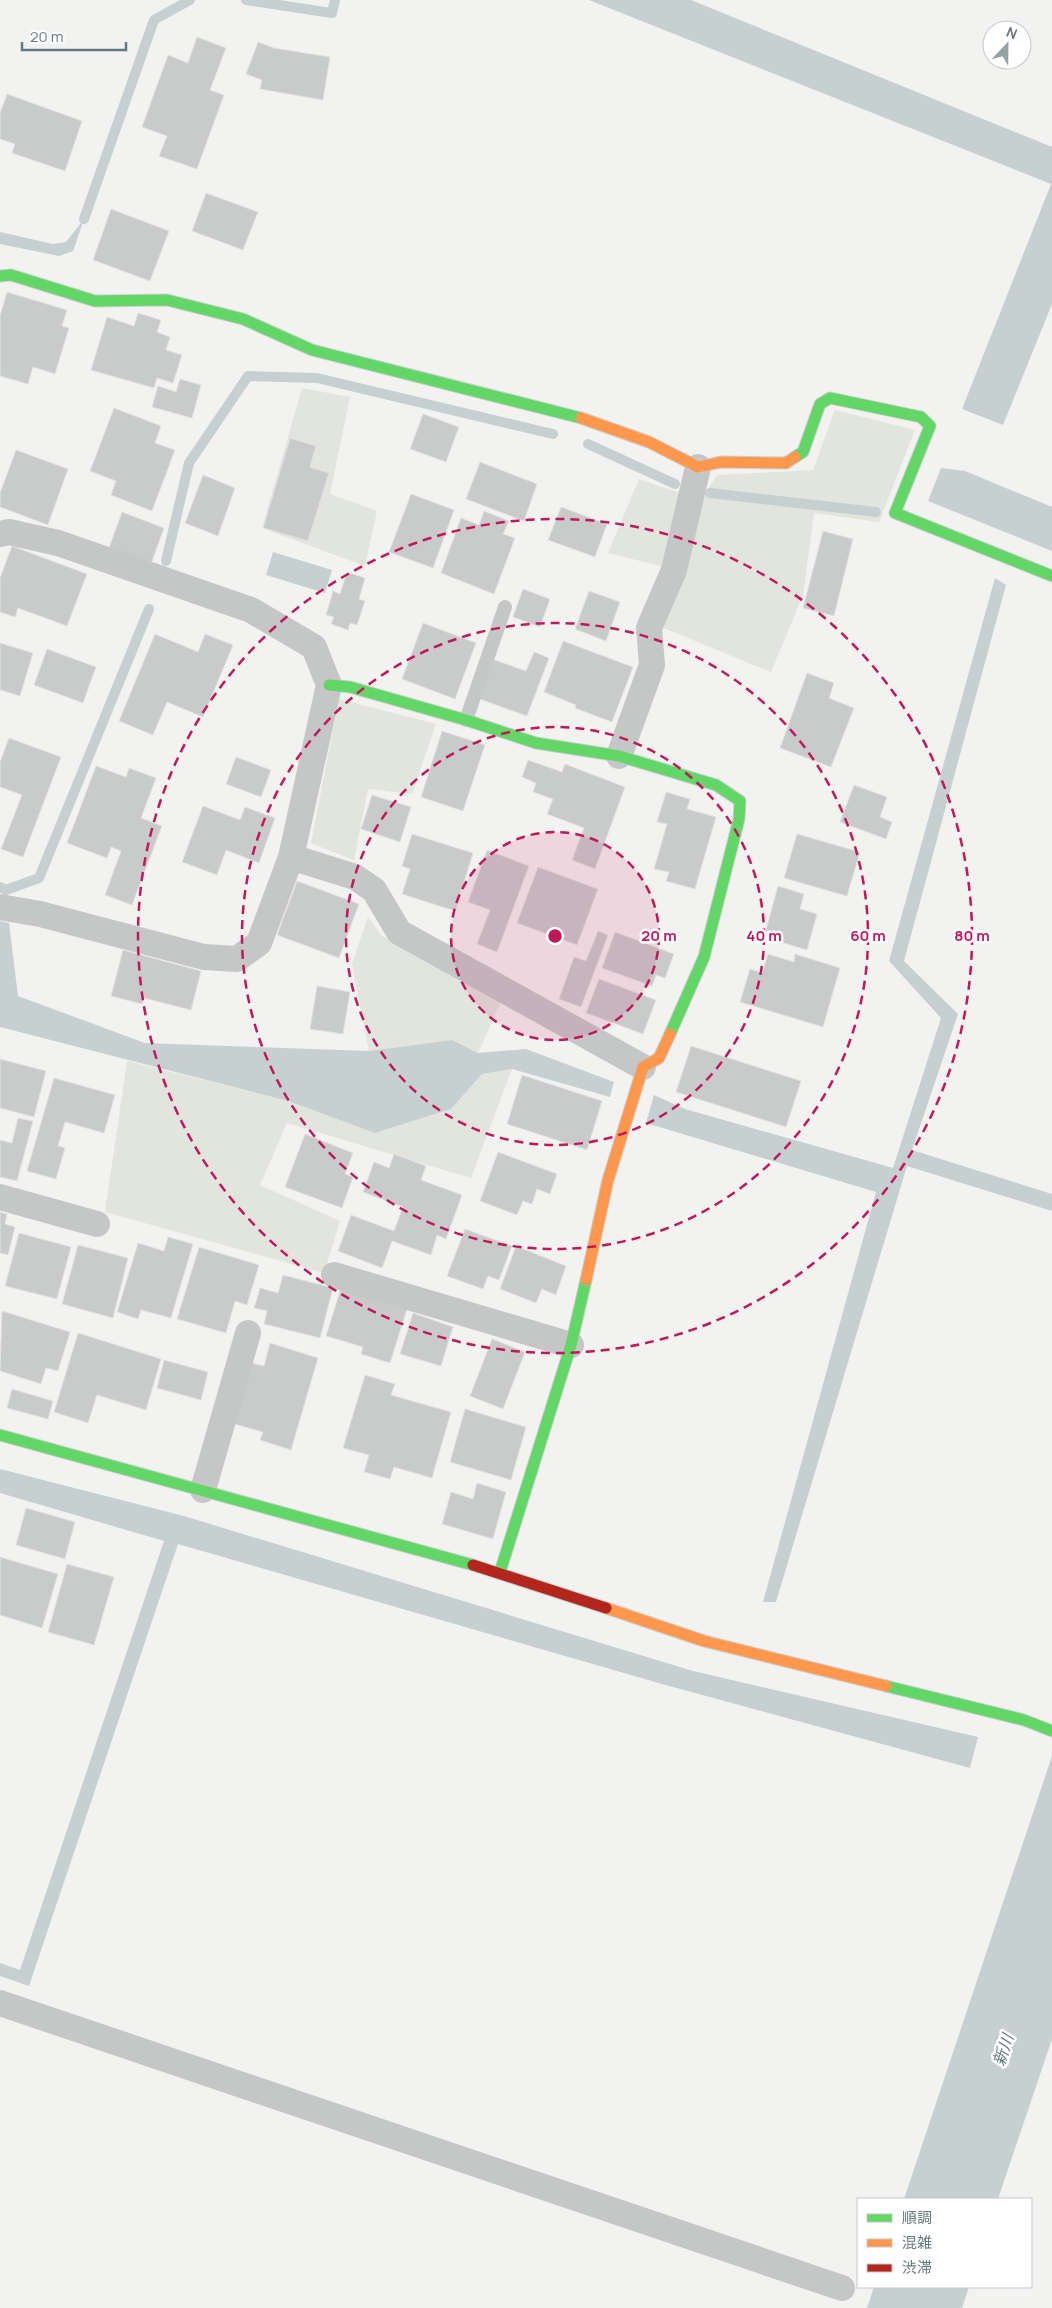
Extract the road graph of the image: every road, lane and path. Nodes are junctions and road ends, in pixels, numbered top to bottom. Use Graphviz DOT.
graph roads {
  1 [pos="0,276"];
  2 [pos="698,467"];
  3 [pos="0,534"];
  4 [pos="1052,576"];
  5 [pos="505,607"];
  6 [pos="328,684"];
  7 [pos="466,720"];
  8 [pos="619,756"];
  9 [pos="291,857"];
  10 [pos="0,906"];
  11 [pos="643,1067"];
  12 [pos="0,1197"];
  13 [pos="97,1224"];
  14 [pos="334,1275"];
  15 [pos="248,1334"];
  16 [pos="571,1345"];
  17 [pos="0,1435"];
  18 [pos="203,1490"];
  19 [pos="500,1572"];
  20 [pos="1052,1731"];
  21 [pos="0,2002"];
  22 [pos="842,2288"];
  1 -- 2 [label="street"];
  2 -- 4 [label="street"];
  2 -- 8 [label="street"];
  3 -- 6 [label="street"];
  5 -- 7 [label="lane"];
  6 -- 7 [label="street"];
  6 -- 9 [label="street"];
  7 -- 8 [label="street"];
  8 -- 11 [label="street"];
  9 -- 10 [label="street"];
  9 -- 11 [label="street"];
  11 -- 16 [label="street"];
  12 -- 13 [label="street"];
  14 -- 16 [label="street"];
  15 -- 18 [label="street"];
  16 -- 19 [label="street"];
  17 -- 18 [label="street"];
  18 -- 19 [label="street"];
  19 -- 20 [label="street"];
  21 -- 22 [label="street"];
}
